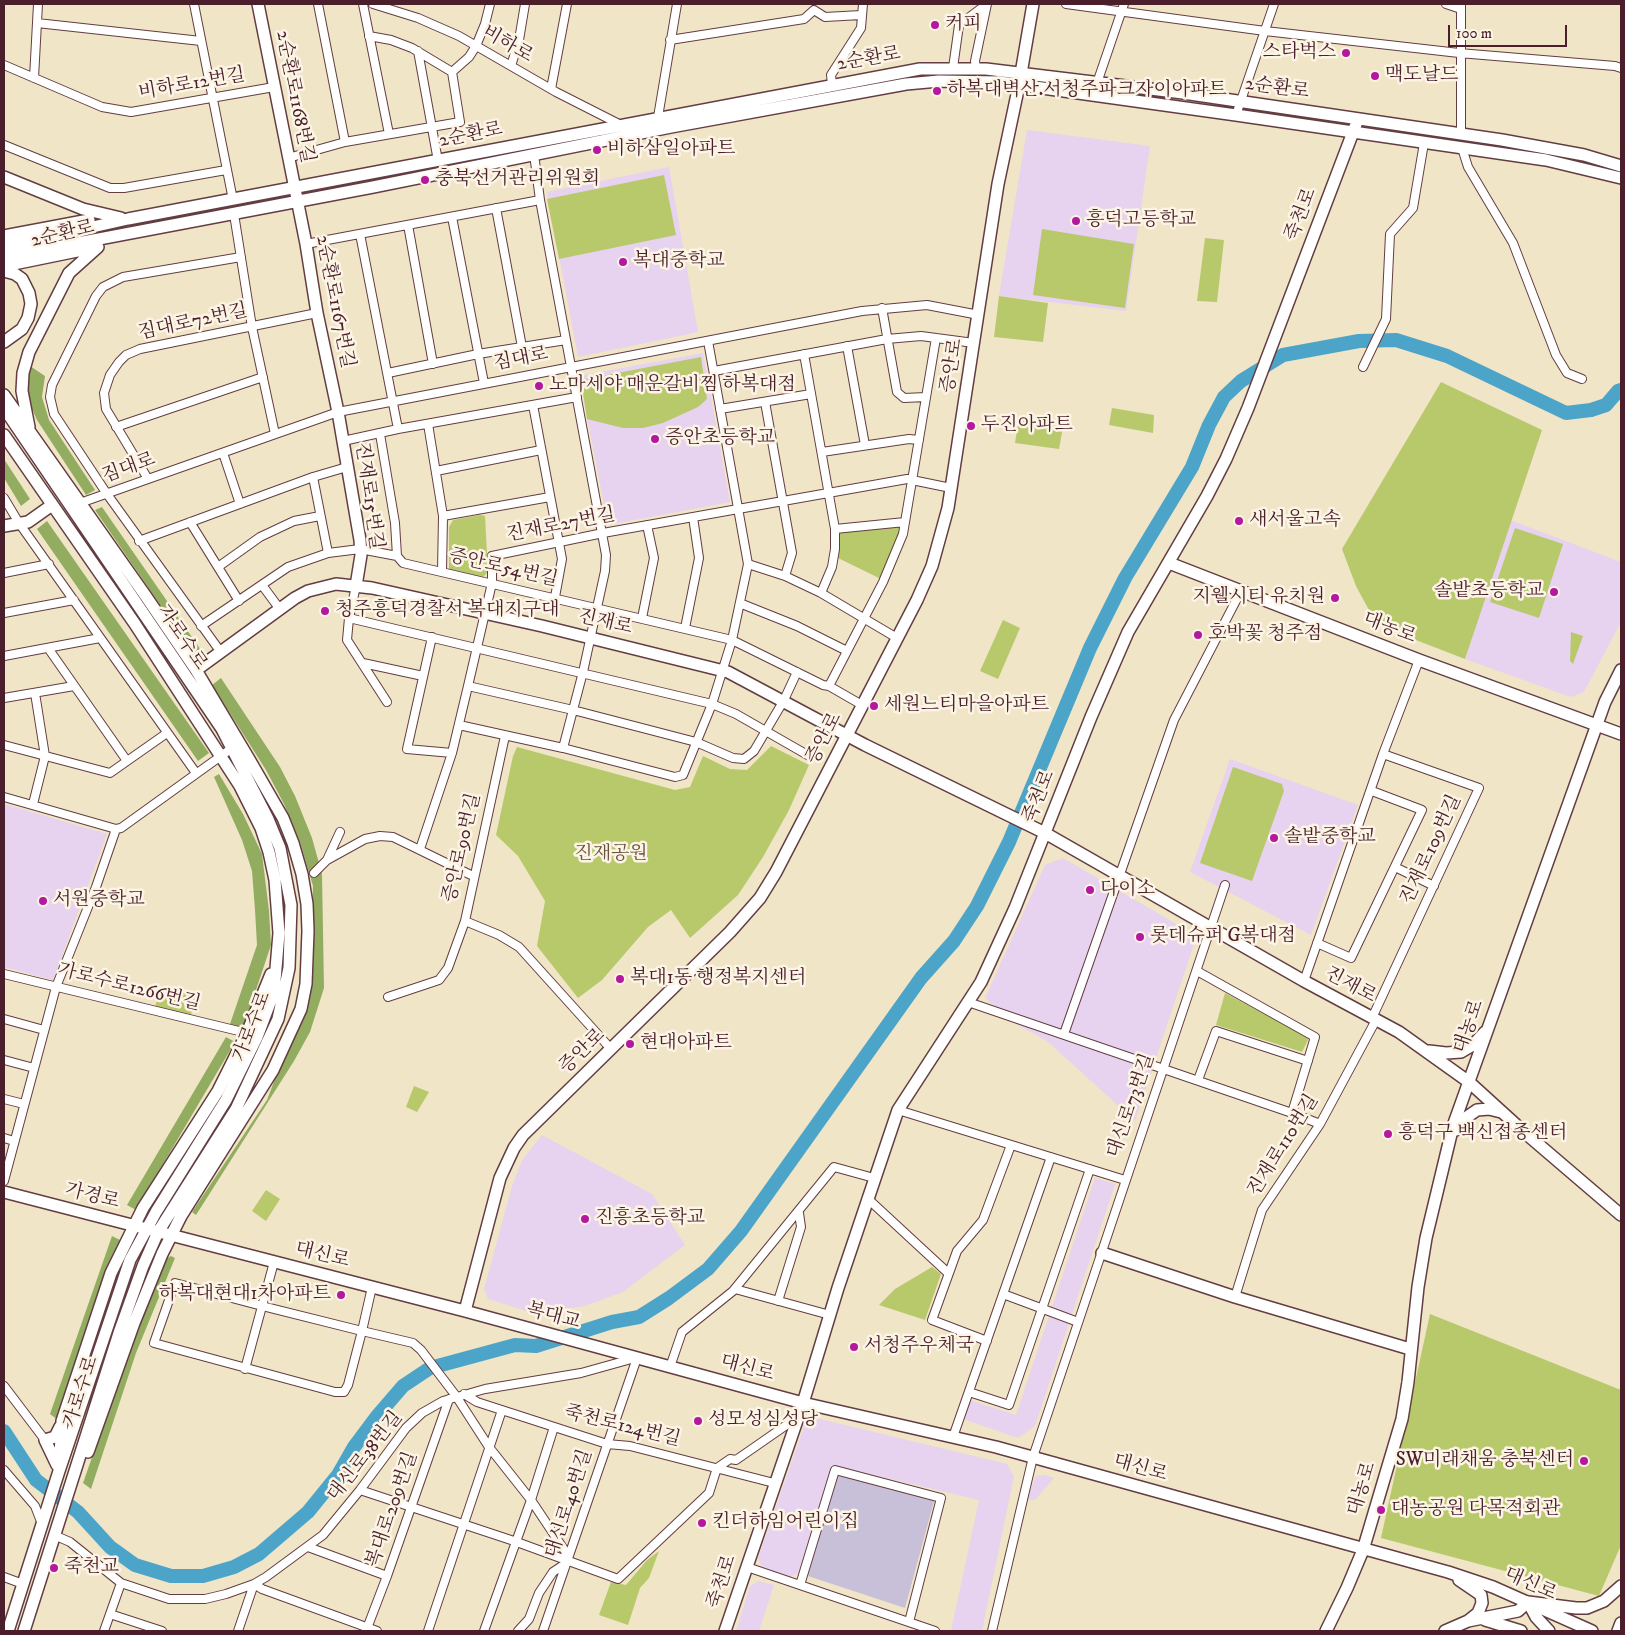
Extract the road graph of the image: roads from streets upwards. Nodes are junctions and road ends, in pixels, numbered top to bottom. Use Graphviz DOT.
graph roads {
  1 [pos="38,4"];
  2 [pos="194,4"];
  3 [pos="258,4"];
  4 [pos="318,4"];
  5 [pos="363,4"];
  6 [pos="373,4"];
  7 [pos="490,4"];
  8 [pos="525,4"];
  9 [pos="567,4"];
  10 [pos="677,4"];
  11 [pos="863,4"];
  12 [pos="987,4"];
  13 [pos="1033,4"];
  14 [pos="1066,4"];
  15 [pos="1124,4"];
  16 [pos="1274,4"];
  17 [pos="1446,4"];
  18 [pos="1461,6"];
  19 [pos="1121,12"];
  20 [pos="861,14"];
  21 [pos="37,23"];
  22 [pos="1265,30"];
  23 [pos="369,36"];
  24 [pos="670,40"];
  25 [pos="201,41"];
  26 [pos="476,46"];
  27 [pos="418,51"];
  28 [pos="1459,53"];
  29 [pos="4,65"];
  30 [pos="510,66"];
  31 [pos="953,68"];
  32 [pos="1621,68"];
  33 [pos="976,69"];
  34 [pos="452,72"];
  35 [pos="34,78"];
  36 [pos="1020,79"];
  37 [pos="1097,83"];
  38 [pos="832,84"];
  39 [pos="274,87"];
  40 [pos="551,89"];
  41 [pos="212,98"];
  42 [pos="1240,102"];
  43 [pos="1236,115"];
  44 [pos="658,118"];
  45 [pos="1358,118"];
  46 [pos="621,125"];
  47 [pos="432,127"];
  48 [pos="657,130"];
  49 [pos="1353,132"];
  50 [pos="389,134"];
  51 [pos="1460,134"];
  52 [pos="345,142"];
  53 [pos="1424,143"];
  54 [pos="4,146"];
  55 [pos="1462,148"];
  56 [pos="534,154"];
  57 [pos="288,158"];
  58 [pos="438,161"];
  59 [pos="1621,166"];
  60 [pos="226,170"];
  61 [pos="4,177"];
  62 [pos="1621,178"];
  63 [pos="296,196"];
  64 [pos="233,200"];
  65 [pos="540,200"];
  66 [pos="496,208"];
  67 [pos="234,214"];
  68 [pos="452,216"];
  69 [pos="128,219"];
  70 [pos="408,225"];
  71 [pos="129,234"];
  72 [pos="360,234"];
  73 [pos="4,236"];
  74 [pos="306,244"];
  75 [pos="98,246"];
  76 [pos="4,247"];
  77 [pos="241,256"];
  78 [pos="4,257"];
  79 [pos="4,266"];
  80 [pos="4,271"];
  81 [pos="882,308"];
  82 [pos="317,313"];
  83 [pos="978,316"];
  84 [pos="252,327"];
  85 [pos="936,338"];
  86 [pos="887,339"];
  87 [pos="566,340"];
  88 [pos="708,340"];
  89 [pos="4,342"];
  90 [pos="974,343"];
  91 [pos="847,346"];
  92 [pos="522,347"];
  93 [pos="478,354"];
  94 [pos="804,354"];
  95 [pos="433,364"];
  96 [pos="571,367"];
  97 [pos="1362,367"];
  98 [pos="714,371"];
  99 [pos="388,373"];
  100 [pos="263,377"];
  101 [pos="1582,379"];
  102 [pos="484,384"];
  103 [pos="811,394"];
  104 [pos="4,395"];
  105 [pos="926,396"];
  106 [pos="577,397"];
  107 [pos="393,401"];
  108 [pos="765,402"];
  109 [pos="533,405"];
  110 [pos="4,408"];
  111 [pos="720,409"];
  112 [pos="338,412"];
  113 [pos="428,424"];
  114 [pos="116,427"];
  115 [pos="398,429"];
  116 [pos="31,433"];
  117 [pos="275,434"];
  118 [pos="380,434"];
  119 [pos="5,438"];
  120 [pos="919,440"];
  121 [pos="343,442"];
  122 [pos="865,445"];
  123 [pos="541,450"];
  124 [pos="822,452"];
  125 [pos="222,453"];
  126 [pos="348,467"];
  127 [pos="436,471"];
  128 [pos="313,477"];
  129 [pos="148,479"];
  130 [pos="914,480"];
  131 [pos="951,488"];
  132 [pos="828,493"];
  133 [pos="107,494"];
  134 [pos="550,497"];
  135 [pos="4,498"];
  136 [pos="784,501"];
  137 [pos="80,503"];
  138 [pos="240,504"];
  139 [pos="52,505"];
  140 [pos="739,509"];
  141 [pos="320,516"];
  142 [pos="443,516"];
  143 [pos="693,517"];
  144 [pos="190,522"];
  145 [pos="905,522"];
  146 [pos="19,523"];
  147 [pos="647,525"];
  148 [pos="4,526"];
  149 [pos="835,529"];
  150 [pos="603,534"];
  151 [pos="139,541"];
  152 [pos="559,543"];
  153 [pos="360,549"];
  154 [pos="328,553"];
  155 [pos="397,556"];
  156 [pos="1170,563"];
  157 [pos="49,564"];
  158 [pos="748,564"];
  159 [pos="218,567"];
  160 [pos="442,571"];
  161 [pos="4,573"];
  162 [pos="785,576"];
  163 [pos="492,583"];
  164 [pos="262,585"];
  165 [pos="356,586"];
  166 [pos="1241,591"];
  167 [pos="821,593"];
  168 [pos="555,597"];
  169 [pos="74,600"];
  170 [pos="239,601"];
  171 [pos="742,604"];
  172 [pos="597,607"];
  173 [pos="279,608"];
  174 [pos="484,613"];
  175 [pos="4,614"];
  176 [pos="864,617"];
  177 [pos="349,618"];
  178 [pos="642,618"];
  179 [pos="202,626"];
  180 [pos="685,628"];
  181 [pos="432,637"];
  182 [pos="590,637"];
  183 [pos="100,638"];
  184 [pos="897,638"];
  185 [pos="732,640"];
  186 [pos="48,648"];
  187 [pos="476,648"];
  188 [pos="220,651"];
  189 [pos="846,651"];
  190 [pos="4,656"];
  191 [pos="1419,660"];
  192 [pos="363,664"];
  193 [pos="196,670"];
  194 [pos="722,670"];
  195 [pos="1621,670"];
  196 [pos="583,672"];
  197 [pos="797,672"];
  198 [pos="423,676"];
  199 [pos="74,686"];
  200 [pos="468,686"];
  201 [pos="829,686"];
  202 [pos="35,693"];
  203 [pos="4,698"];
  204 [pos="784,700"];
  205 [pos="387,702"];
  206 [pos="712,704"];
  207 [pos="862,706"];
  208 [pos="216,707"];
  209 [pos="573,710"];
  210 [pos="459,725"];
  211 [pos="1597,725"];
  212 [pos="222,729"];
  213 [pos="766,731"];
  214 [pos="167,733"];
  215 [pos="847,734"];
  216 [pos="1621,734"];
  217 [pos="505,736"];
  218 [pos="696,742"];
  219 [pos="4,745"];
  220 [pos="564,748"];
  221 [pos="227,751"];
  222 [pos="452,753"];
  223 [pos="1383,754"];
  224 [pos="45,756"];
  225 [pos="811,757"];
  226 [pos="127,761"];
  227 [pos="196,773"];
  228 [pos="266,788"];
  229 [pos="1372,791"];
  230 [pos="4,797"];
  231 [pos="33,804"];
  232 [pos="116,829"];
  233 [pos="340,832"];
  234 [pos="1045,834"];
  235 [pos="420,849"];
  236 [pos="327,860"];
  237 [pos="1395,867"];
  238 [pos="314,873"];
  239 [pos="1120,875"];
  240 [pos="473,876"];
  241 [pos="1225,885"];
  242 [pos="1434,886"];
  243 [pos="465,921"];
  244 [pos="1210,928"];
  245 [pos="1317,944"];
  246 [pos="278,958"];
  247 [pos="1197,971"];
  248 [pos="4,974"];
  249 [pos="1304,981"];
  250 [pos="56,987"];
  251 [pos="388,997"];
  252 [pos="968,1002"];
  253 [pos="4,1019"];
  254 [pos="1374,1019"];
  255 [pos="1490,1024"];
  256 [pos="44,1030"];
  257 [pos="247,1034"];
  258 [pos="1064,1034"];
  259 [pos="288,1041"];
  260 [pos="610,1049"];
  261 [pos="1426,1050"];
  262 [pos="4,1060"];
  263 [pos="1308,1061"];
  264 [pos="34,1068"];
  265 [pos="1164,1068"];
  266 [pos="1198,1080"];
  267 [pos="1470,1082"];
  268 [pos="4,1099"];
  269 [pos="24,1104"];
  270 [pos="236,1108"];
  271 [pos="898,1110"];
  272 [pos="1292,1113"];
  273 [pos="1504,1114"];
  274 [pos="1320,1124"];
  275 [pos="4,1138"];
  276 [pos="1450,1138"];
  277 [pos="14,1141"];
  278 [pos="1011,1145"];
  279 [pos="1051,1157"];
  280 [pos="1090,1170"];
  281 [pos="874,1178"];
  282 [pos="1125,1180"];
  283 [pos="4,1182"];
  284 [pos="4,1192"];
  285 [pos="867,1198"];
  286 [pos="799,1213"];
  287 [pos="1621,1215"];
  288 [pos="133,1226"];
  289 [pos="146,1229"];
  290 [pos="158,1232"];
  291 [pos="171,1235"];
  292 [pos="1102,1253"];
  293 [pos="274,1262"];
  294 [pos="947,1272"];
  295 [pos="372,1287"];
  296 [pos="735,1289"];
  297 [pos="1003,1294"];
  298 [pos="1235,1297"];
  299 [pos="778,1301"];
  300 [pos="262,1306"];
  301 [pos="1042,1308"];
  302 [pos="465,1311"];
  303 [pos="830,1315"];
  304 [pos="1078,1322"];
  305 [pos="362,1331"];
  306 [pos="987,1341"];
  307 [pos="1410,1349"];
  308 [pos="635,1357"];
  309 [pos="670,1367"];
  310 [pos="245,1369"];
  311 [pos="4,1386"];
  312 [pos="969,1392"];
  313 [pos="456,1396"];
  314 [pos="803,1403"];
  315 [pos="502,1410"];
  316 [pos="798,1417"];
  317 [pos="62,1422"];
  318 [pos="554,1426"];
  319 [pos="953,1437"];
  320 [pos="46,1440"];
  321 [pos="607,1444"];
  322 [pos="489,1447"];
  323 [pos="1032,1457"];
  324 [pos="716,1468"];
  325 [pos="4,1470"];
  326 [pos="59,1471"];
  327 [pos="71,1482"];
  328 [pos="774,1483"];
  329 [pos="360,1490"];
  330 [pos="531,1500"];
  331 [pos="411,1507"];
  332 [pos="42,1524"];
  333 [pos="463,1524"];
  334 [pos="54,1535"];
  335 [pos="514,1541"];
  336 [pos="308,1547"];
  337 [pos="1363,1550"];
  338 [pos="568,1562"];
  339 [pos="746,1567"];
  340 [pos="1448,1572"];
  341 [pos="388,1576"];
  342 [pos="4,1577"];
  343 [pos="121,1583"];
  344 [pos="23,1584"];
  345 [pos="254,1584"];
  346 [pos="800,1585"];
  347 [pos="1621,1586"];
  348 [pos="1528,1602"];
  349 [pos="110,1614"];
  350 [pos="1484,1619"];
  351 [pos="1468,1621"];
  352 [pos="909,1622"];
  353 [pos="1621,1623"];
  354 [pos="922,1629"];
  355 [pos="366,1630"];
  356 [pos="8,1631"];
  357 [pos="24,1631"];
  358 [pos="104,1631"];
  359 [pos="162,1631"];
  360 [pos="238,1631"];
  361 [pos="377,1631"];
  362 [pos="428,1631"];
  363 [pos="484,1631"];
  364 [pos="518,1631"];
  365 [pos="543,1631"];
  366 [pos="725,1631"];
  367 [pos="935,1631"];
  368 [pos="992,1631"];
  369 [pos="1326,1631"];
  370 [pos="1445,1631"];
  371 [pos="1521,1631"];
  372 [pos="1549,1631"];
  373 [pos="1592,1631"];
  374 [pos="1618,1631"];
  1 -- 21 [label="street"];
  2 -- 25 [label="street"];
  3 -- 39 [label="street, 2순환로1168번길"];
  4 -- 52 [label="street"];
  5 -- 23 [label="street"];
  6 -- 26 [label="street, 비하로"];
  7 -- 26 [label="street"];
  8 -- 30 [label="street"];
  9 -- 40 [label="street"];
  10 -- 24 [label="street"];
  11 -- 20 [label="street"];
  12 -- 31 [label="street"];
  12 -- 33 [label="street"];
  13 -- 36 [label="street, 증안로"];
  14 -- 19 [label="street"];
  15 -- 19 [label="street"];
  16 -- 22 [label="street"];
  17 -- 18 [label="street"];
  18 -- 28 [label="street"];
  19 -- 22 [label="street"];
  19 -- 37 [label="street"];
  20 -- 24 [label="street"];
  20 -- 38 [label="street"];
  21 -- 25 [label="street"];
  21 -- 35 [label="street"];
  22 -- 28 [label="street"];
  22 -- 42 [label="street"];
  23 -- 27 [label="street"];
  23 -- 50 [label="street"];
  24 -- 44 [label="street"];
  25 -- 41 [label="street"];
  26 -- 30 [label="street, 비하로"];
  26 -- 34 [label="street"];
  27 -- 34 [label="street"];
  27 -- 47 [label="street"];
  28 -- 32 [label="street"];
  28 -- 51 [label="street"];
  29 -- 35 [label="street, 비하로12번길"];
  30 -- 40 [label="street, 비하로"];
  31 -- 33 [label="street, 2순환로"];
  31 -- 38 [label="street, 2순환로"];
  33 -- 36 [label="street, 2순환로"];
  34 -- 47 [label="street"];
  35 -- 41 [label="street, 비하로12번길"];
  36 -- 37 [label="street, 2순환로"];
  36 -- 43 [label="street, 2순환로"];
  36 -- 48 [label="street, 2순환로"];
  36 -- 83 [label="street, 증안로"];
  37 -- 42 [label="street, 2순환로"];
  38 -- 44 [label="street, 2순환로"];
  39 -- 41 [label="street, 비하로12번길"];
  39 -- 57 [label="street, 2순환로1168번길"];
  40 -- 46 [label="street, 비하로"];
  41 -- 60 [label="street"];
  42 -- 43 [label="street"];
  42 -- 45 [label="street, 2순환로"];
  43 -- 49 [label="street, 2순환로"];
  44 -- 46 [label="street, 2순환로"];
  44 -- 48 [label="street"];
  45 -- 49 [label="street, 죽천로"];
  45 -- 51 [label="street, 2순환로"];
  46 -- 58 [label="street, 2순환로"];
  47 -- 50 [label="street"];
  47 -- 58 [label="street"];
  48 -- 56 [label="street, 2순환로"];
  49 -- 53 [label="street, 2순환로"];
  49 -- 156 [label="street, 죽천로"];
  50 -- 52 [label="street"];
  51 -- 59 [label="street, 2순환로"];
  52 -- 57 [label="street"];
  53 -- 55 [label="street, 2순환로"];
  53 -- 97 [label="street"];
  54 -- 60 [label="street"];
  55 -- 62 [label="street, 2순환로"];
  55 -- 101 [label="street"];
  56 -- 63 [label="street, 2순환로"];
  56 -- 65 [label="street"];
  57 -- 63 [label="street, 2순환로1168번길"];
  58 -- 63 [label="street, 2순환로"];
  60 -- 64 [label="street"];
  61 -- 69 [label="street"];
  63 -- 64 [label="street, 2순환로"];
  63 -- 67 [label="street, 2순환로"];
  63 -- 74 [label="street, 2순환로1167번길"];
  64 -- 69 [label="street, 2순환로"];
  65 -- 66 [label="street"];
  65 -- 87 [label="street"];
  66 -- 68 [label="street"];
  66 -- 92 [label="street"];
  67 -- 71 [label="street, 2순환로"];
  67 -- 77 [label="street"];
  68 -- 70 [label="street"];
  68 -- 93 [label="street"];
  69 -- 73 [label="street, 2순환로"];
  69 -- 76 [label="street, 2순환로"];
  70 -- 72 [label="street"];
  70 -- 95 [label="street"];
  71 -- 75 [label="street, 2순환로"];
  71 -- 78 [label="street, 2순환로"];
  72 -- 74 [label="street"];
  72 -- 99 [label="street"];
  74 -- 82 [label="street, 2순환로1167번길"];
  75 -- 79 [label="street, 2순환로"];
  75 -- 116 [label="street"];
  77 -- 84 [label="street"];
  77 -- 133 [label="street"];
  80 -- 89 [label="street"];
  81 -- 83 [label="street, 짐대로"];
  81 -- 86 [label="street"];
  81 -- 88 [label="street, 짐대로"];
  82 -- 84 [label="street, 짐대로72번길"];
  82 -- 112 [label="street, 2순환로1167번길"];
  83 -- 90 [label="street, 증안로"];
  84 -- 100 [label="street"];
  84 -- 114 [label="street, 짐대로72번길"];
  85 -- 86 [label="street"];
  85 -- 90 [label="street"];
  85 -- 105 [label="street"];
  86 -- 91 [label="street"];
  86 -- 105 [label="street"];
  87 -- 92 [label="street"];
  87 -- 96 [label="street"];
  88 -- 96 [label="street, 짐대로"];
  88 -- 98 [label="street"];
  90 -- 131 [label="street, 증안로"];
  91 -- 94 [label="street"];
  91 -- 122 [label="street"];
  92 -- 93 [label="street"];
  93 -- 95 [label="street"];
  93 -- 102 [label="street"];
  94 -- 98 [label="street"];
  94 -- 103 [label="street"];
  95 -- 99 [label="street"];
  96 -- 102 [label="street, 짐대로"];
  96 -- 106 [label="street"];
  98 -- 111 [label="street"];
  99 -- 107 [label="street"];
  100 -- 114 [label="street"];
  100 -- 117 [label="street"];
  102 -- 107 [label="street, 짐대로"];
  103 -- 108 [label="street"];
  103 -- 124 [label="street"];
  104 -- 116 [label="street, 가로수로"];
  105 -- 120 [label="street"];
  106 -- 109 [label="street"];
  106 -- 150 [label="street"];
  107 -- 112 [label="street, 짐대로"];
  107 -- 115 [label="street"];
  108 -- 111 [label="street"];
  108 -- 136 [label="street"];
  109 -- 113 [label="street"];
  109 -- 123 [label="street"];
  110 -- 212 [label="street, 가로수로"];
  111 -- 140 [label="street"];
  112 -- 117 [label="street, 짐대로"];
  112 -- 121 [label="street, 진재로15번길"];
  113 -- 115 [label="street"];
  113 -- 127 [label="street"];
  114 -- 129 [label="street, 짐대로72번길"];
  115 -- 118 [label="street"];
  116 -- 137 [label="street, 가로수로"];
  117 -- 125 [label="street, 짐대로"];
  118 -- 121 [label="street"];
  118 -- 155 [label="street"];
  119 -- 139 [label="street, 가로수로"];
  120 -- 122 [label="street"];
  120 -- 130 [label="street"];
  121 -- 126 [label="street, 진재로15번길"];
  122 -- 124 [label="street"];
  123 -- 127 [label="street"];
  123 -- 134 [label="street"];
  124 -- 132 [label="street"];
  125 -- 129 [label="street, 짐대로"];
  125 -- 138 [label="street"];
  126 -- 128 [label="street"];
  126 -- 153 [label="street, 진재로15번길"];
  127 -- 142 [label="street"];
  128 -- 138 [label="street"];
  128 -- 141 [label="street"];
  129 -- 133 [label="street, 짐대로"];
  130 -- 131 [label="street, 진재로27번길"];
  130 -- 132 [label="street, 진재로27번길"];
  130 -- 145 [label="street"];
  131 -- 184 [label="street, 증안로"];
  132 -- 136 [label="street, 진재로27번길"];
  132 -- 149 [label="street"];
  133 -- 137 [label="street, 짐대로"];
  133 -- 151 [label="street"];
  134 -- 142 [label="street"];
  134 -- 152 [label="street"];
  135 -- 146 [label="street"];
  136 -- 140 [label="street, 진재로27번길"];
  136 -- 162 [label="street"];
  137 -- 193 [label="street, 가로수로"];
  138 -- 144 [label="street"];
  139 -- 146 [label="street"];
  139 -- 221 [label="street, 가로수로"];
  140 -- 143 [label="street, 진재로27번길"];
  140 -- 158 [label="street"];
  141 -- 154 [label="street"];
  141 -- 159 [label="street"];
  142 -- 160 [label="street"];
  143 -- 147 [label="street, 진재로27번길"];
  143 -- 180 [label="street"];
  144 -- 151 [label="street"];
  144 -- 159 [label="street"];
  145 -- 149 [label="street"];
  145 -- 176 [label="street"];
  146 -- 148 [label="street"];
  146 -- 157 [label="street"];
  147 -- 150 [label="street, 진재로27번길"];
  147 -- 178 [label="street"];
  149 -- 167 [label="street"];
  150 -- 152 [label="street, 진재로27번길"];
  150 -- 172 [label="street"];
  151 -- 179 [label="street"];
  152 -- 163 [label="street, 진재로27번길"];
  152 -- 168 [label="street"];
  153 -- 154 [label="street, 증안로54번길"];
  153 -- 155 [label="street, 증안로54번길"];
  153 -- 165 [label="street, 진재로15번길"];
  154 -- 164 [label="street, 증안로54번길"];
  155 -- 160 [label="street, 증안로54번길"];
  156 -- 166 [label="street, 대농로"];
  156 -- 234 [label="street, 죽천로"];
  157 -- 161 [label="street"];
  157 -- 169 [label="street"];
  158 -- 162 [label="street"];
  158 -- 171 [label="street"];
  159 -- 170 [label="street"];
  160 -- 163 [label="street, 증안로54번길"];
  162 -- 167 [label="street"];
  163 -- 168 [label="street, 증안로54번길"];
  163 -- 174 [label="street, 진재로27번길"];
  164 -- 170 [label="street, 증안로54번길"];
  164 -- 173 [label="street"];
  165 -- 173 [label="street, 진재로"];
  165 -- 174 [label="street, 진재로"];
  165 -- 177 [label="street"];
  166 -- 191 [label="street, 대농로"];
  166 -- 239 [label="street"];
  167 -- 176 [label="street"];
  168 -- 172 [label="street, 증안로54번길"];
  169 -- 175 [label="street"];
  169 -- 183 [label="street"];
  170 -- 179 [label="street, 증안로54번길"];
  171 -- 185 [label="street"];
  171 -- 189 [label="street"];
  172 -- 178 [label="street, 증안로54번길"];
  172 -- 182 [label="street"];
  173 -- 188 [label="street, 진재로"];
  174 -- 182 [label="street, 진재로"];
  174 -- 187 [label="street, 진재로27번길"];
  176 -- 184 [label="street"];
  176 -- 189 [label="street"];
  177 -- 181 [label="street"];
  177 -- 192 [label="street"];
  178 -- 180 [label="street, 증안로54번길"];
  179 -- 188 [label="street"];
  180 -- 185 [label="street, 증안로54번길"];
  181 -- 187 [label="street"];
  181 -- 198 [label="street"];
  182 -- 194 [label="street, 진재로"];
  182 -- 196 [label="street"];
  183 -- 186 [label="street"];
  183 -- 214 [label="street"];
  184 -- 207 [label="street, 증안로"];
  185 -- 194 [label="street"];
  185 -- 197 [label="street, 증안로54번길"];
  186 -- 190 [label="street"];
  186 -- 199 [label="street"];
  187 -- 196 [label="street"];
  187 -- 200 [label="street, 진재로27번길"];
  188 -- 193 [label="street, 진재로"];
  189 -- 201 [label="street"];
  191 -- 211 [label="street, 대농로"];
  191 -- 223 [label="street"];
  192 -- 198 [label="street"];
  192 -- 205 [label="street"];
  193 -- 208 [label="street, 가로수로"];
  194 -- 204 [label="street, 진재로"];
  194 -- 206 [label="street"];
  195 -- 211 [label="street, 대농로"];
  196 -- 206 [label="street"];
  196 -- 209 [label="street"];
  197 -- 201 [label="street, 증안로54번길"];
  197 -- 204 [label="street"];
  198 -- 222 [label="street"];
  199 -- 202 [label="street"];
  199 -- 226 [label="street"];
  200 -- 209 [label="street"];
  200 -- 210 [label="street, 진재로27번길"];
  201 -- 207 [label="street, 증안로54번길"];
  202 -- 203 [label="street"];
  202 -- 224 [label="street"];
  204 -- 213 [label="street"];
  204 -- 215 [label="street, 진재로"];
  206 -- 213 [label="street"];
  206 -- 218 [label="street"];
  207 -- 215 [label="street, 증안로"];
  208 -- 212 [label="street"];
  208 -- 228 [label="street"];
  209 -- 218 [label="street"];
  209 -- 220 [label="street"];
  210 -- 217 [label="street"];
  210 -- 222 [label="street, 진재로27번길"];
  211 -- 216 [label="street"];
  211 -- 255 [label="street, 대농로"];
  212 -- 221 [label="street, 가로수로"];
  213 -- 218 [label="street"];
  213 -- 225 [label="street"];
  214 -- 226 [label="street"];
  214 -- 227 [label="street"];
  215 -- 234 [label="street, 진재로"];
  215 -- 260 [label="street, 증안로"];
  217 -- 220 [label="street"];
  217 -- 240 [label="street, 증안로90번길"];
  218 -- 220 [label="street"];
  219 -- 224 [label="street"];
  221 -- 227 [label="street"];
  221 -- 228 [label="street"];
  221 -- 246 [label="street, 가로수로"];
  221 -- 270 [label="street, 가로수로"];
  222 -- 235 [label="street, 진재로27번길"];
  223 -- 229 [label="street"];
  223 -- 242 [label="street, 진재로109번길"];
  224 -- 226 [label="street"];
  224 -- 231 [label="street"];
  227 -- 232 [label="street"];
  228 -- 259 [label="street, 가로수로"];
  229 -- 237 [label="street"];
  229 -- 245 [label="street"];
  230 -- 231 [label="street"];
  231 -- 232 [label="street"];
  232 -- 250 [label="street"];
  233 -- 236 [label="street"];
  234 -- 239 [label="street, 진재로"];
  234 -- 252 [label="street, 죽천로"];
  235 -- 236 [label="street"];
  235 -- 240 [label="street"];
  236 -- 238 [label="street"];
  237 -- 242 [label="street"];
  237 -- 245 [label="street"];
  239 -- 244 [label="street, 진재로"];
  239 -- 258 [label="street"];
  240 -- 243 [label="street, 증안로90번길"];
  241 -- 244 [label="street, 대신로73번길"];
  242 -- 254 [label="street, 진재로109번길"];
  243 -- 251 [label="street"];
  243 -- 260 [label="street, 증안로90번길"];
  244 -- 247 [label="street, 대신로73번길"];
  244 -- 249 [label="street, 진재로"];
  245 -- 249 [label="street"];
  246 -- 257 [label="street"];
  246 -- 289 [label="street, 가로수로"];
  247 -- 263 [label="street, 진재로110번길"];
  247 -- 265 [label="street, 대신로73번길"];
  248 -- 250 [label="street, 가로수로1266번길"];
  249 -- 254 [label="street, 진재로"];
  250 -- 256 [label="street"];
  250 -- 257 [label="street, 가로수로1266번길"];
  252 -- 258 [label="street, 진재로110번길"];
  252 -- 271 [label="street, 죽천로"];
  253 -- 256 [label="street"];
  254 -- 261 [label="street, 진재로"];
  254 -- 274 [label="street, 진재로110번길"];
  255 -- 261 [label="street"];
  255 -- 267 [label="street, 대농로"];
  256 -- 264 [label="street"];
  257 -- 288 [label="street"];
  258 -- 265 [label="street, 진재로110번길"];
  259 -- 270 [label="street"];
  259 -- 291 [label="street"];
  260 -- 302 [label="street, 증안로"];
  261 -- 267 [label="street, 진재로"];
  262 -- 264 [label="street"];
  263 -- 266 [label="street"];
  263 -- 272 [label="street, 진재로110번길"];
  264 -- 269 [label="street"];
  265 -- 266 [label="street, 진재로110번길"];
  265 -- 282 [label="street, 대신로73번길"];
  266 -- 272 [label="street, 진재로110번길"];
  267 -- 273 [label="street, 진재로"];
  267 -- 276 [label="street, 대농로"];
  268 -- 269 [label="street"];
  269 -- 277 [label="street"];
  270 -- 290 [label="street, 가로수로"];
  271 -- 278 [label="street"];
  271 -- 281 [label="street, 죽천로"];
  272 -- 274 [label="street"];
  273 -- 276 [label="street"];
  273 -- 287 [label="street, 진재로"];
  274 -- 298 [label="street, 진재로110번길"];
  275 -- 277 [label="street"];
  276 -- 307 [label="street, 대농로"];
  277 -- 283 [label="street"];
  278 -- 279 [label="street"];
  278 -- 294 [label="street"];
  279 -- 280 [label="street"];
  279 -- 297 [label="street"];
  280 -- 282 [label="street"];
  280 -- 301 [label="street"];
  281 -- 285 [label="street, 죽천로"];
  281 -- 286 [label="street"];
  282 -- 292 [label="street, 대신로73번길"];
  284 -- 288 [label="street, 가경로"];
  285 -- 294 [label="street"];
  285 -- 303 [label="street, 죽천로"];
  286 -- 296 [label="street"];
  286 -- 299 [label="street"];
  288 -- 289 [label="street, 가경로"];
  288 -- 317 [label="street"];
  289 -- 290 [label="street, 가경로"];
  289 -- 326 [label="street, 가로수로"];
  290 -- 291 [label="street, 가경로"];
  290 -- 327 [label="street, 가로수로"];
  291 -- 293 [label="street, 대신로"];
  291 -- 327 [label="street"];
  292 -- 298 [label="street"];
  292 -- 304 [label="street, 대신로73번길"];
  293 -- 295 [label="street, 대신로"];
  293 -- 300 [label="street"];
  294 -- 306 [label="street"];
  295 -- 302 [label="street, 대신로"];
  295 -- 305 [label="street"];
  296 -- 299 [label="street"];
  296 -- 309 [label="street"];
  297 -- 301 [label="street"];
  297 -- 306 [label="street"];
  298 -- 307 [label="street"];
  299 -- 303 [label="street"];
  300 -- 305 [label="street"];
  300 -- 310 [label="street"];
  300 -- 310 [label="street"];
  301 -- 304 [label="street"];
  301 -- 312 [label="street"];
  302 -- 308 [label="street, 복대교"];
  303 -- 314 [label="street, 죽천로"];
  304 -- 323 [label="street, 대신로73번길"];
  305 -- 310 [label="street"];
  305 -- 313 [label="street"];
  306 -- 312 [label="street"];
  307 -- 337 [label="street, 대농로"];
  308 -- 309 [label="street, 대신로"];
  308 -- 313 [label="street, 대신로38번길"];
  308 -- 321 [label="street, 대신로40번길"];
  309 -- 314 [label="street, 대신로"];
  311 -- 320 [label="street"];
  312 -- 319 [label="street"];
  313 -- 315 [label="street, 죽천로124번길"];
  313 -- 322 [label="street"];
  313 -- 329 [label="street, 대신로38번길"];
  313 -- 331 [label="street, 복대로209번길"];
  314 -- 316 [label="street, 죽천로"];
  314 -- 319 [label="street, 대신로"];
  315 -- 318 [label="street, 죽천로124번길"];
  315 -- 322 [label="street"];
  316 -- 324 [label="street"];
  316 -- 328 [label="street, 죽천로"];
  317 -- 320 [label="street"];
  317 -- 326 [label="street"];
  318 -- 321 [label="street, 죽천로124번길"];
  318 -- 330 [label="street"];
  319 -- 323 [label="street, 대신로"];
  320 -- 326 [label="street"];
  321 -- 324 [label="street, 죽천로124번길"];
  321 -- 338 [label="street, 대신로40번길"];
  322 -- 330 [label="street"];
  322 -- 333 [label="street"];
  323 -- 337 [label="street, 대신로"];
  323 -- 368 [label="street, 대신로73번길"];
  324 -- 328 [label="street, 죽천로124번길"];
  324 -- 338 [label="street"];
  325 -- 332 [label="street"];
  326 -- 332 [label="street, 가로수로"];
  327 -- 334 [label="street, 가로수로"];
  328 -- 339 [label="street, 죽천로"];
  329 -- 331 [label="street"];
  329 -- 336 [label="street, 대신로38번길"];
  330 -- 335 [label="street"];
  330 -- 338 [label="street"];
  331 -- 333 [label="street"];
  331 -- 341 [label="street, 복대로209번길"];
  332 -- 344 [label="street, 가로수로"];
  333 -- 335 [label="street"];
  333 -- 362 [label="street"];
  334 -- 343 [label="street"];
  334 -- 357 [label="street, 가로수로"];
  335 -- 338 [label="street"];
  335 -- 363 [label="street"];
  336 -- 341 [label="street"];
  336 -- 345 [label="street, 대신로38번길"];
  337 -- 340 [label="street, 대신로"];
  337 -- 369 [label="street, 대농로"];
  338 -- 364 [label="street"];
  338 -- 365 [label="street, 대신로40번길"];
  339 -- 346 [label="street"];
  339 -- 366 [label="street, 죽천로"];
  340 -- 348 [label="street, 대신로"];
  340 -- 351 [label="street"];
  341 -- 355 [label="street, 복대로209번길"];
  342 -- 344 [label="street"];
  343 -- 345 [label="street, 대신로38번길"];
  343 -- 349 [label="street"];
  344 -- 356 [label="street, 가로수로"];
  345 -- 355 [label="street"];
  345 -- 360 [label="street"];
  346 -- 352 [label="street"];
  346 -- 352 [label="street"];
  347 -- 348 [label="street"];
  348 -- 350 [label="street"];
  348 -- 372 [label="street"];
  348 -- 373 [label="street, 대신로"];
  349 -- 358 [label="street"];
  349 -- 359 [label="street"];
  350 -- 351 [label="street"];
  350 -- 371 [label="street"];
  351 -- 370 [label="street"];
  352 -- 354 [label="street"];
  353 -- 374 [label="street"];
  354 -- 367 [label="street"];
  355 -- 361 [label="street"];
}
